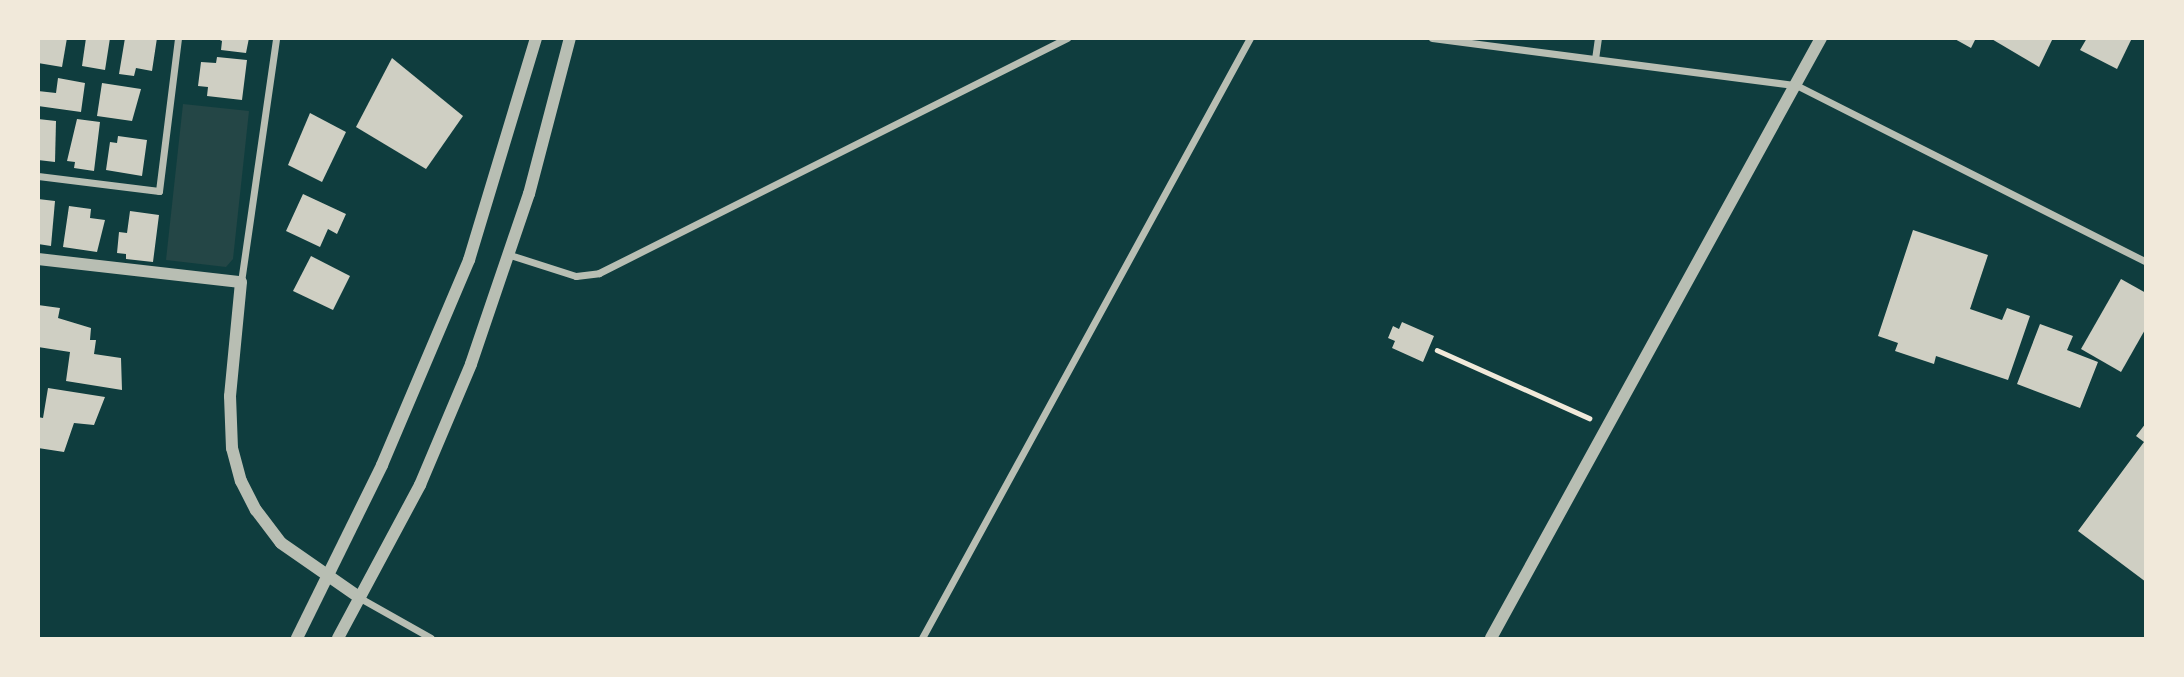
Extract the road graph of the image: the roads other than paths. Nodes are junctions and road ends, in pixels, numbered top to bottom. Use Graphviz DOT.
graph roads {
  1 [pos="178,38"];
  2 [pos="276,38"];
  3 [pos="536,38"];
  4 [pos="570,38"];
  5 [pos="1067,38"];
  6 [pos="1250,38"];
  7 [pos="1432,38"];
  8 [pos="1598,38"];
  9 [pos="1821,38"];
  10 [pos="1595,59"];
  11 [pos="1796,85"];
  12 [pos="38,176"];
  13 [pos="510,255"];
  14 [pos="38,259"];
  15 [pos="2146,262"];
  16 [pos="241,282"];
  17 [pos="330,578"];
  18 [pos="360,598"];
  19 [pos="297,639"];
  20 [pos="338,639"];
  21 [pos="431,639"];
  22 [pos="922,639"];
  23 [pos="1491,639"];
  1 -- 12 [label="street"];
  2 -- 16 [label="street"];
  3 -- 17 [label="street"];
  4 -- 13 [label="street"];
  5 -- 13 [label="street"];
  6 -- 22 [label="street"];
  7 -- 10 [label="street"];
  8 -- 10 [label="street"];
  9 -- 11 [label="street"];
  10 -- 11 [label="street"];
  11 -- 15 [label="street"];
  11 -- 23 [label="street"];
  13 -- 18 [label="street"];
  14 -- 16 [label="street"];
  16 -- 17 [label="street"];
  17 -- 18 [label="street"];
  17 -- 19 [label="street"];
  18 -- 20 [label="street"];
  18 -- 21 [label="street"];
}
